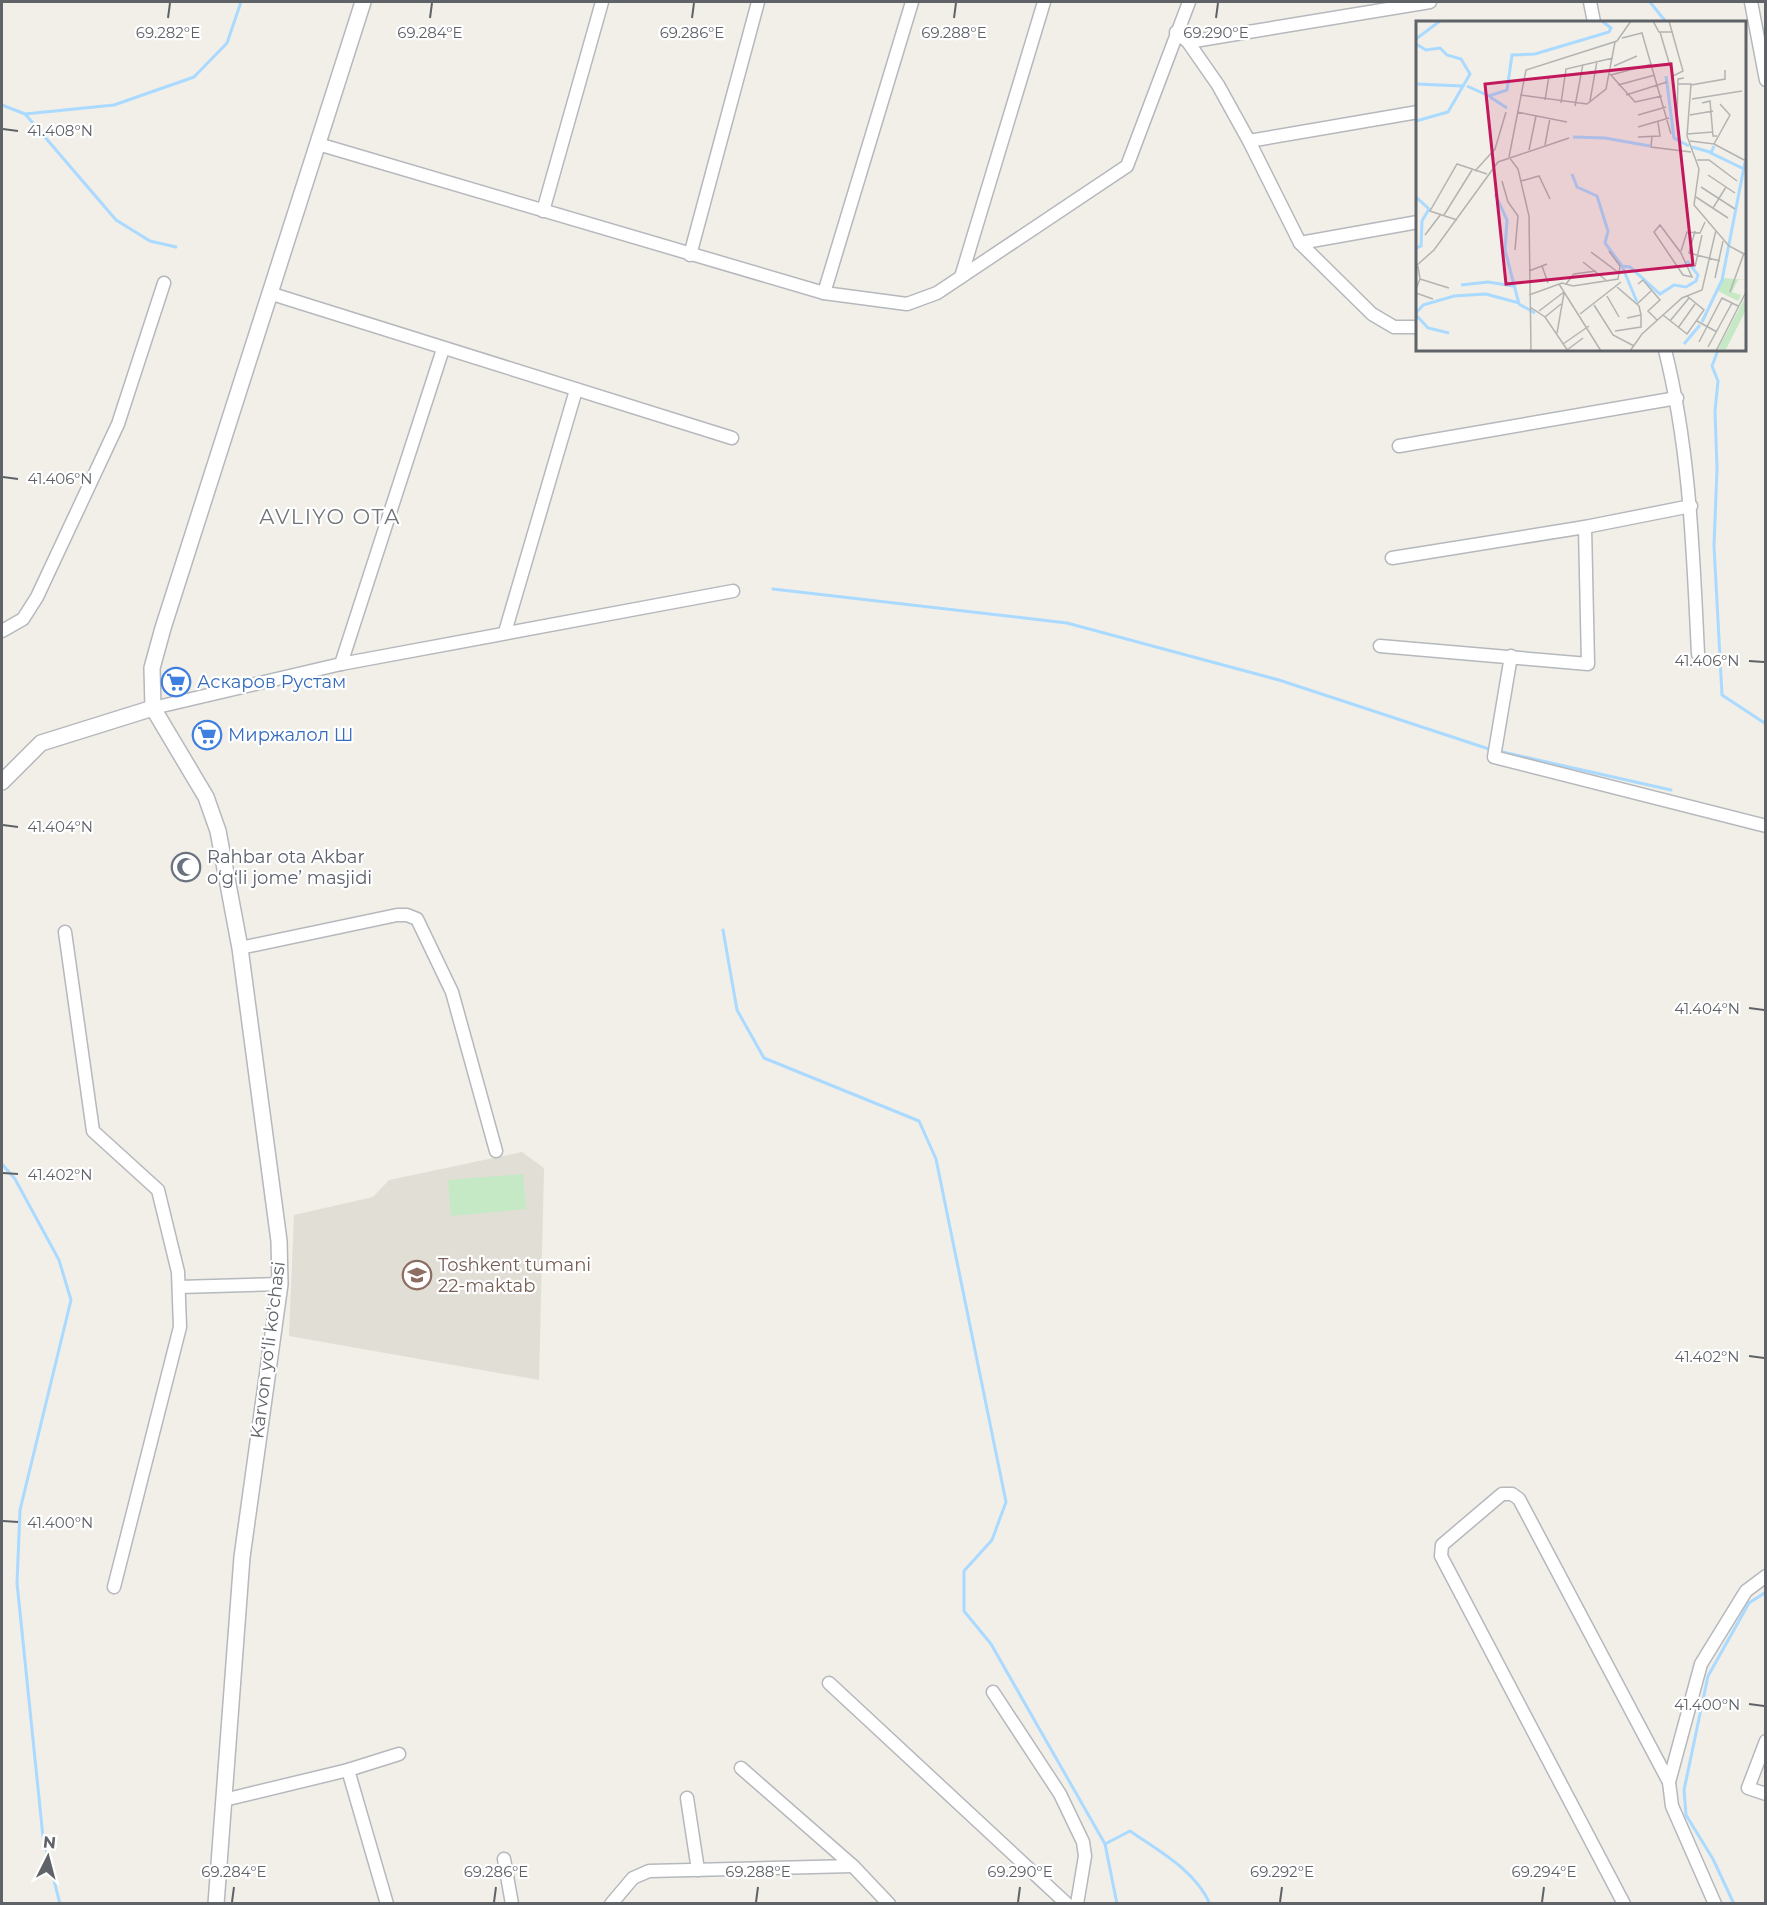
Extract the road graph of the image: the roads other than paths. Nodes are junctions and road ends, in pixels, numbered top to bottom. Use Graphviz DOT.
graph roads {
  1 [pos="363,2"];
  2 [pos="602,2"];
  3 [pos="758,2"];
  4 [pos="912,2"];
  5 [pos="1044,2"];
  6 [pos="1189,2"];
  7 [pos="1430,2"];
  8 [pos="1590,2"];
  9 [pos="1751,2"];
  10 [pos="1594,21"];
  11 [pos="1176,32"];
  12 [pos="1188,42"];
  13 [pos="1766,80"];
  14 [pos="1416,112"];
  15 [pos="1249,141"];
  16 [pos="318,144"];
  17 [pos="543,212"];
  18 [pos="1416,222"];
  19 [pos="1300,243"];
  20 [pos="690,255"];
  21 [pos="962,278"];
  22 [pos="164,283"];
  23 [pos="269,293"];
  24 [pos="824,293"];
  25 [pos="1416,327"];
  26 [pos="443,349"];
  27 [pos="1665,351"];
  28 [pos="576,390"];
  29 [pos="1677,398"];
  30 [pos="732,438"];
  31 [pos="1399,446"];
  32 [pos="1691,506"];
  33 [pos="1585,527"];
  34 [pos="1392,558"];
  35 [pos="733,591"];
  36 [pos="2,631"];
  37 [pos="505,632"];
  38 [pos="1380,646"];
  39 [pos="1698,654"];
  40 [pos="1511,656"];
  41 [pos="341,664"];
  42 [pos="153,708"];
  43 [pos="2,782"];
  44 [pos="1766,826"];
  45 [pos="65,932"];
  46 [pos="240,948"];
  47 [pos="496,1151"];
  48 [pos="280,1284"];
  49 [pos="179,1287"];
  50 [pos="1766,1576"];
  51 [pos="114,1587"];
  52 [pos="829,1683"];
  53 [pos="993,1692"];
  54 [pos="1766,1741"];
  55 [pos="399,1754"];
  56 [pos="741,1768"];
  57 [pos="348,1770"];
  58 [pos="1669,1782"];
  59 [pos="1766,1794"];
  60 [pos="687,1798"];
  61 [pos="224,1800"];
  62 [pos="504,1859"];
  63 [pos="853,1866"];
  64 [pos="698,1870"];
  65 [pos="216,1904"];
  66 [pos="387,1904"];
  67 [pos="512,1904"];
  68 [pos="611,1904"];
  69 [pos="889,1904"];
  70 [pos="1067,1904"];
  71 [pos="1077,1904"];
  72 [pos="1624,1904"];
  73 [pos="1715,1904"];
  1 -- 16 [label="street"];
  2 -- 17 [label="street"];
  3 -- 20 [label="street"];
  4 -- 24 [label="street"];
  5 -- 21 [label="street"];
  6 -- 11 [label="street"];
  7 -- 12 [label="street"];
  8 -- 10 [label="street"];
  9 -- 13 [label="street"];
  11 -- 12 [label="street"];
  11 -- 21 [label="street"];
  12 -- 15 [label="street"];
  14 -- 15 [label="street"];
  15 -- 19 [label="street"];
  16 -- 17 [label="street"];
  16 -- 23 [label="street"];
  17 -- 20 [label="street"];
  18 -- 19 [label="street"];
  19 -- 25 [label="street"];
  20 -- 24 [label="street"];
  21 -- 24 [label="street"];
  22 -- 36 [label="street"];
  23 -- 26 [label="street"];
  23 -- 42 [label="street"];
  26 -- 28 [label="street"];
  26 -- 41 [label="street"];
  27 -- 29 [label="street"];
  28 -- 30 [label="street"];
  28 -- 37 [label="street"];
  29 -- 31 [label="street"];
  29 -- 32 [label="street"];
  32 -- 33 [label="street"];
  32 -- 39 [label="street"];
  33 -- 34 [label="street"];
  33 -- 40 [label="street"];
  35 -- 37 [label="street"];
  37 -- 41 [label="street"];
  38 -- 40 [label="street"];
  40 -- 44 [label="street"];
  41 -- 42 [label="street"];
  42 -- 43 [label="street"];
  42 -- 46 [label="street, Karvon yo‘li ko'chasi"];
  45 -- 49 [label="street"];
  46 -- 47 [label="street"];
  46 -- 48 [label="street, Karvon yo‘li ko'chasi"];
  48 -- 49 [label="street"];
  48 -- 61 [label="street, Karvon yo‘li ko'chasi"];
  49 -- 51 [label="street"];
  50 -- 58 [label="street"];
  52 -- 70 [label="street"];
  53 -- 71 [label="street"];
  54 -- 59 [label="street"];
  55 -- 57 [label="street"];
  56 -- 63 [label="street"];
  57 -- 61 [label="street"];
  57 -- 66 [label="street"];
  58 -- 72 [label="street"];
  58 -- 73 [label="street"];
  60 -- 64 [label="street"];
  61 -- 65 [label="street, Karvon yo‘li ko'chasi"];
  62 -- 67 [label="street"];
  63 -- 64 [label="street"];
  63 -- 69 [label="street"];
  64 -- 68 [label="street"];
}
